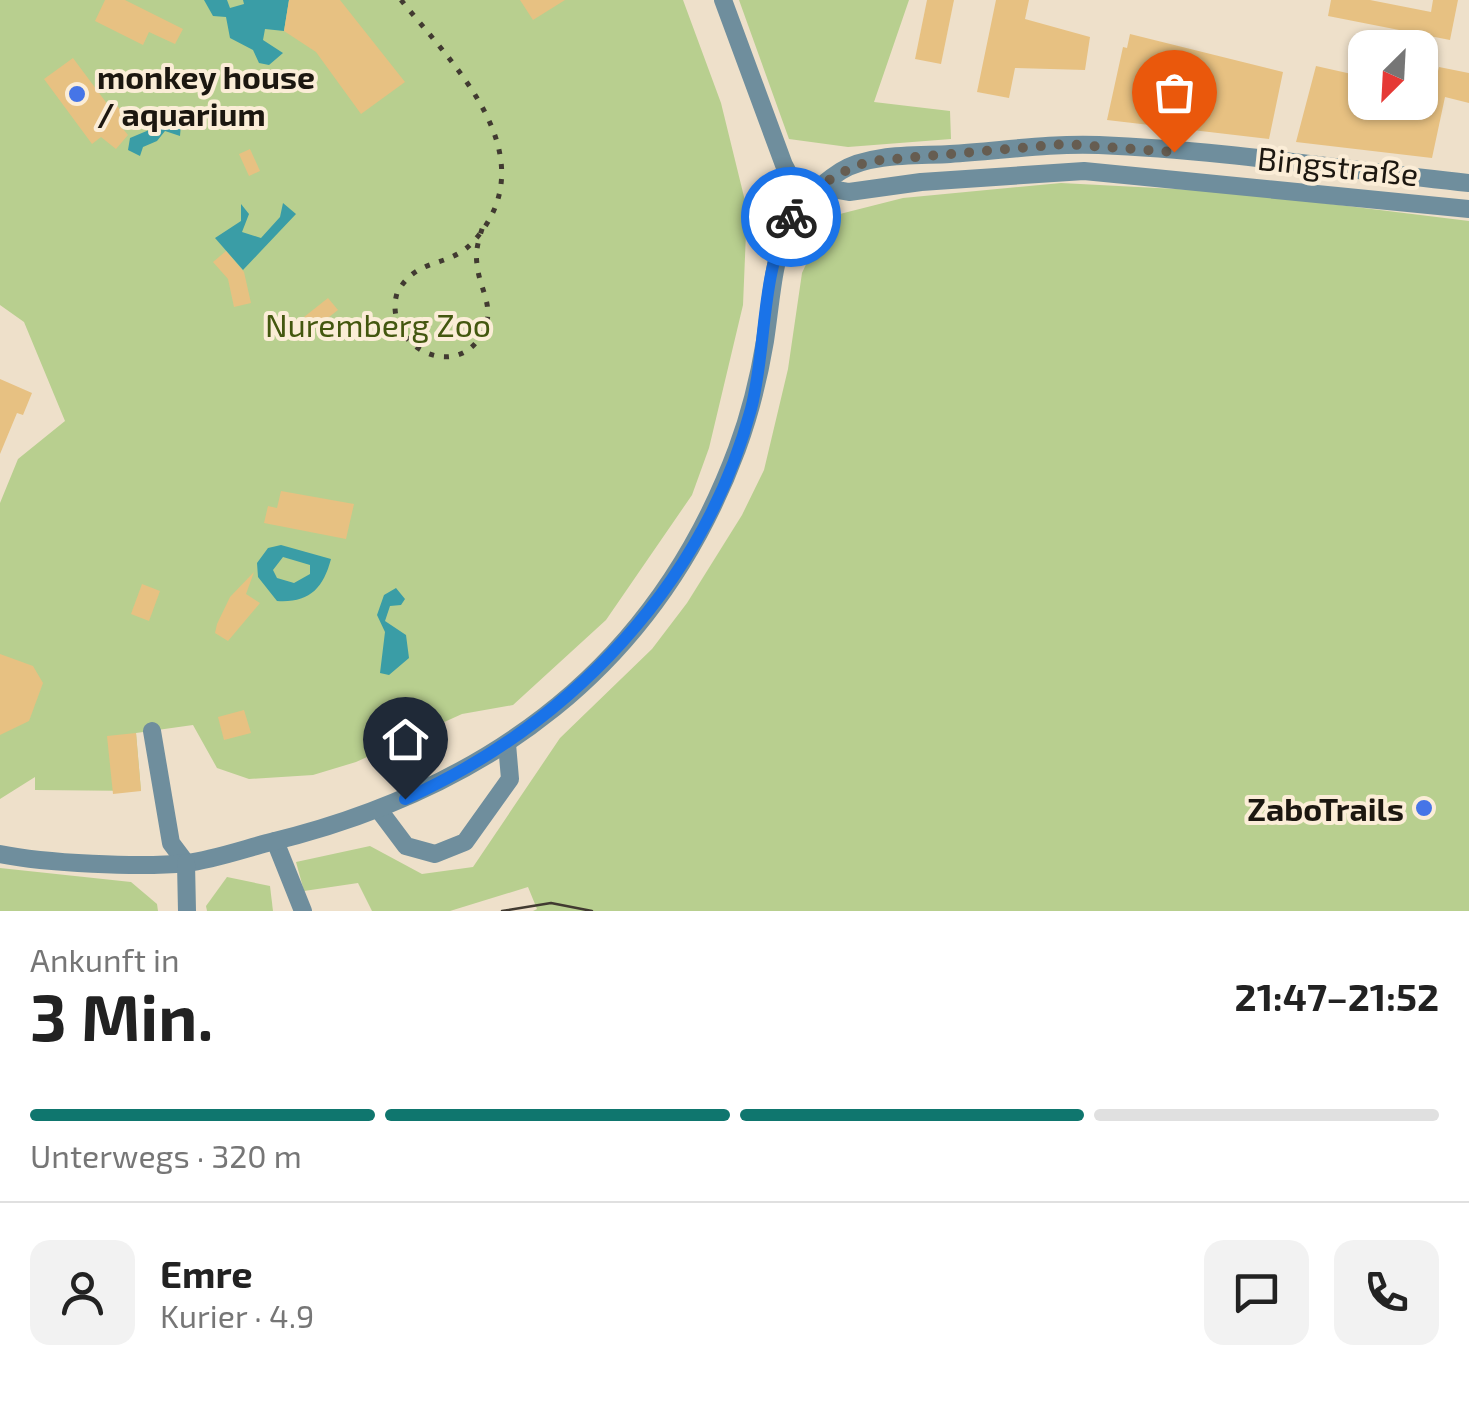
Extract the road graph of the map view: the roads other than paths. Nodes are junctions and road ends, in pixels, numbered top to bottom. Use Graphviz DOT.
graph roads {
  1 [pos="723,0"];
  2 [pos="960,153"];
  3 [pos="962,179"];
  4 [pos="1469,183"];
  5 [pos="821,188"];
  6 [pos="803,201"];
  7 [pos="1469,209"];
  8 [pos="152,731"];
  9 [pos="507,744"];
  10 [pos="380,810"];
  11 [pos="274,842"];
  12 [pos="0,854"];
  13 [pos="186,863"];
  14 [pos="187,911"];
  15 [pos="302,911"];
  1 -- 6 [label="street"];
  2 -- 3 [label="street"];
  2 -- 4 [label="street, Bingstraße"];
  2 -- 5 [label="street, Bingstraße"];
  3 -- 5 [label="street, Bingstraße"];
  3 -- 7 [label="street, Bingstraße"];
  5 -- 6 [label="street, Bingstraße"];
  6 -- 9 [label="street"];
  8 -- 13 [label="street"];
  9 -- 10 [label="street"];
  9 -- 10 [label="street"];
  10 -- 11 [label="street"];
  11 -- 13 [label="street"];
  11 -- 15 [label="street"];
  12 -- 13 [label="street"];
  13 -- 14 [label="street"];
}
